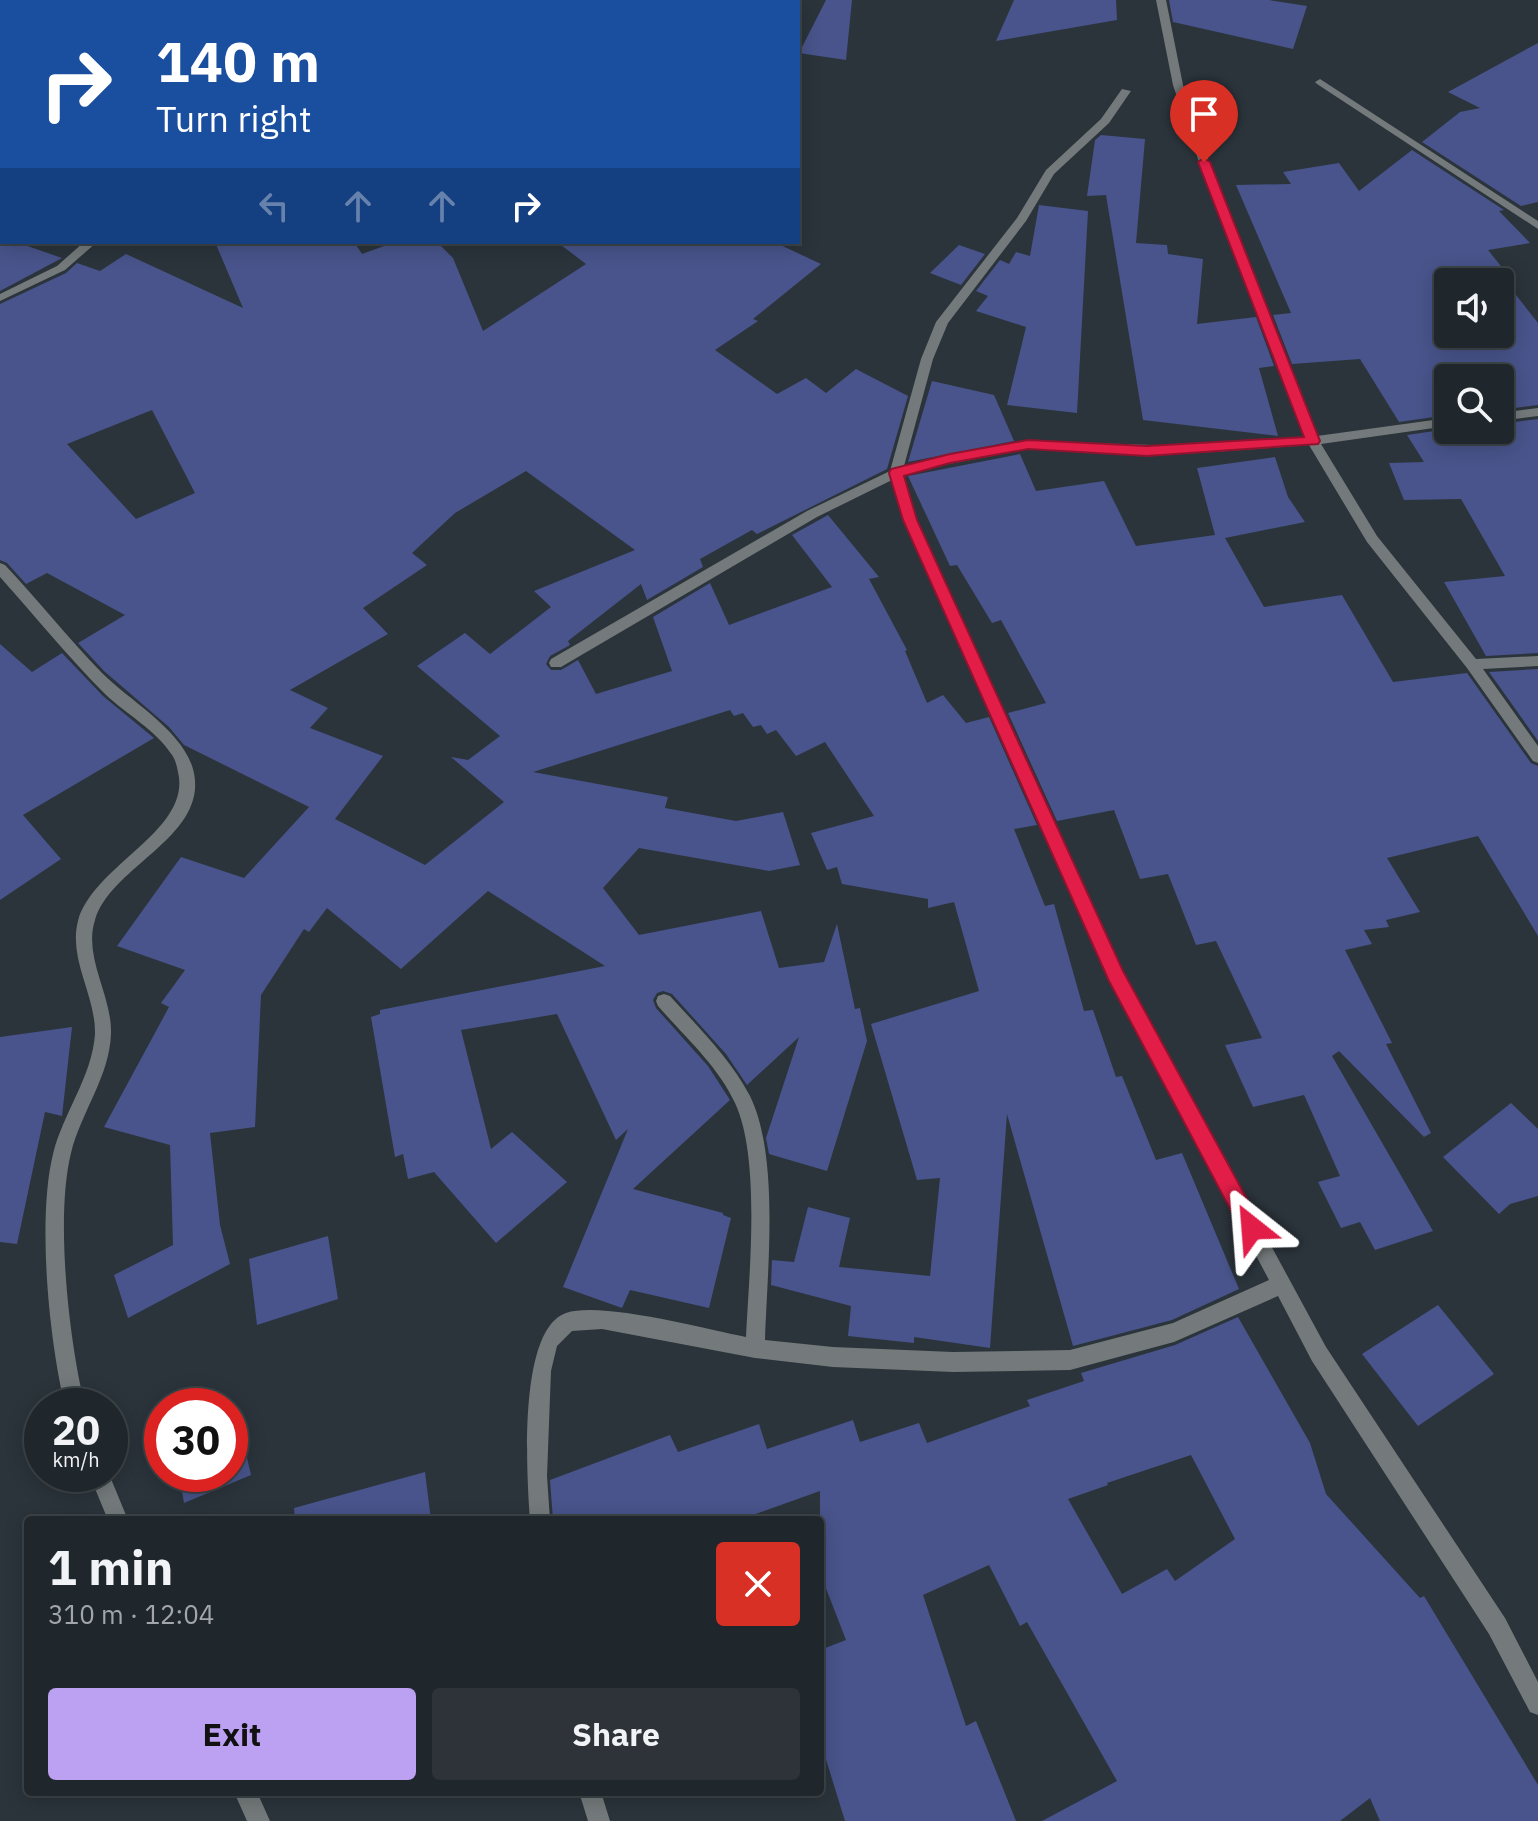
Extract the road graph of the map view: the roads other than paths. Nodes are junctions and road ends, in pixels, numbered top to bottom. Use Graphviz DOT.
graph roads {
  1 [pos="1161,0"];
  2 [pos="1320,82"];
  3 [pos="1126,91"];
  4 [pos="1535,221"];
  5 [pos="89,244"];
  6 [pos="0,298"];
  7 [pos="1538,412"];
  8 [pos="1514,415"];
  9 [pos="1434,424"];
  10 [pos="1313,441"];
  11 [pos="896,473"];
  12 [pos="0,568"];
  13 [pos="1538,661"];
  14 [pos="556,663"];
  15 [pos="1472,664"];
  16 [pos="1538,757"];
  17 [pos="664,1001"];
  18 [pos="1282,1284"];
  19 [pos="755,1348"];
  20 [pos="71,1388"];
  21 [pos="106,1492"];
  22 [pos="116,1516"];
  23 [pos="540,1516"];
  24 [pos="1538,1704"];
  25 [pos="247,1796"];
  26 [pos="591,1796"];
  27 [pos="259,1821"];
  28 [pos="599,1821"];
  1 -- 10 [label="street"];
  2 -- 4 [label="street"];
  3 -- 11 [label="street"];
  5 -- 6 [label="street"];
  7 -- 8 [label="street"];
  9 -- 10 [label="street"];
  10 -- 11 [label="street"];
  10 -- 15 [label="street"];
  11 -- 14 [label="street"];
  11 -- 18 [label="street"];
  12 -- 20 [label="street"];
  13 -- 15 [label="street"];
  15 -- 16 [label="street"];
  17 -- 19 [label="street"];
  18 -- 19 [label="street"];
  18 -- 24 [label="street"];
  19 -- 23 [label="street"];
  21 -- 22 [label="street"];
  25 -- 27 [label="street"];
  26 -- 28 [label="street"];
}
